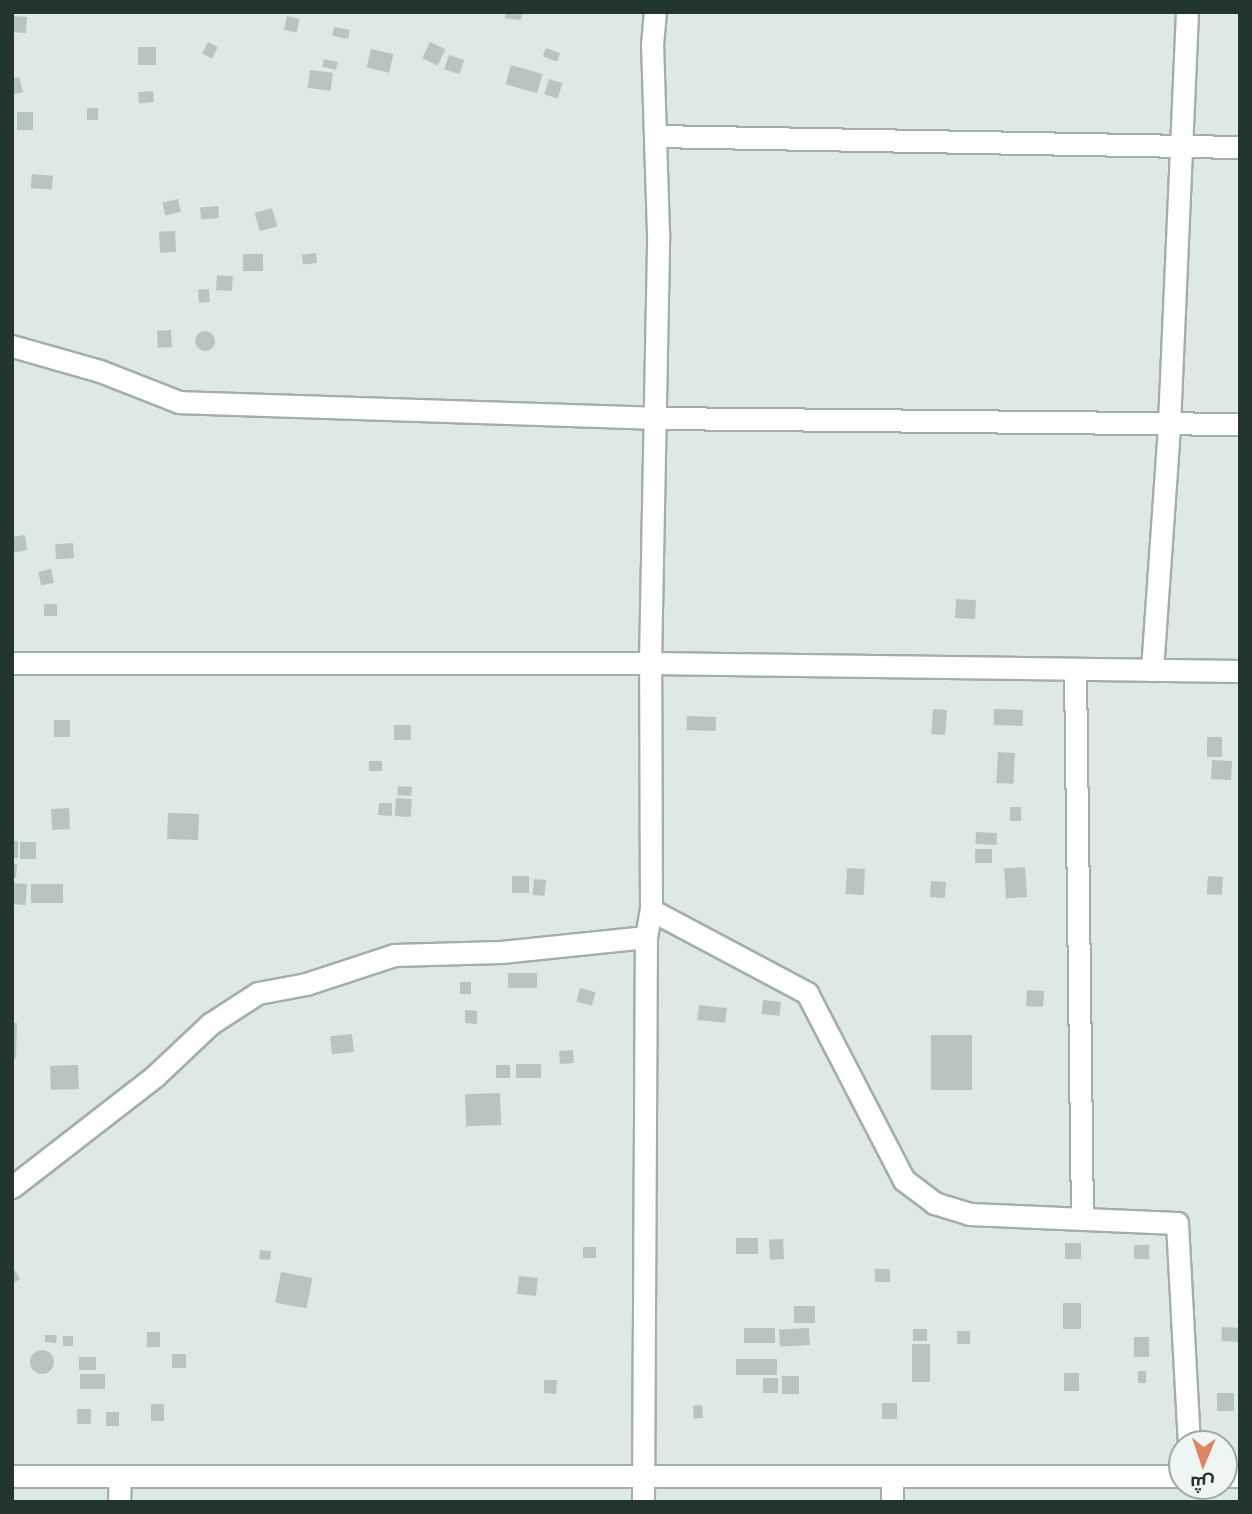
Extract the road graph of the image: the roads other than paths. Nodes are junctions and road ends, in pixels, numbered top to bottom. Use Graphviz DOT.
graph roads {
  1 [pos="655,12"];
  2 [pos="1187,12"];
  3 [pos="655,136"];
  4 [pos="1180,146"];
  5 [pos="1240,147"];
  6 [pos="12,346"];
  7 [pos="657,418"];
  8 [pos="1169,424"];
  9 [pos="1240,424"];
  10 [pos="12,663"];
  11 [pos="650,663"];
  12 [pos="1075,669"];
  13 [pos="1152,670"];
  14 [pos="1240,671"];
  15 [pos="651,910"];
  16 [pos="646,937"];
  17 [pos="12,1187"];
  18 [pos="1082,1219"];
  19 [pos="1188,1430"];
  20 [pos="12,1476"];
  21 [pos="120,1476"];
  22 [pos="644,1476"];
  23 [pos="892,1476"];
  24 [pos="1168,1476"];
  25 [pos="119,1502"];
  26 [pos="643,1502"];
  27 [pos="892,1502"];
  1 -- 3 [label="street"];
  2 -- 4 [label="street"];
  3 -- 4 [label="street"];
  3 -- 7 [label="street"];
  4 -- 5 [label="street"];
  4 -- 8 [label="street"];
  6 -- 7 [label="street"];
  7 -- 8 [label="street"];
  7 -- 11 [label="street"];
  8 -- 9 [label="street"];
  8 -- 13 [label="street"];
  10 -- 11 [label="street"];
  11 -- 12 [label="street"];
  11 -- 15 [label="street"];
  12 -- 13 [label="street"];
  12 -- 18 [label="street"];
  13 -- 14 [label="street"];
  15 -- 16 [label="street"];
  15 -- 18 [label="street"];
  16 -- 17 [label="street"];
  16 -- 22 [label="street"];
  18 -- 19 [label="street"];
  20 -- 21 [label="street"];
  21 -- 22 [label="street"];
  21 -- 25 [label="street"];
  22 -- 23 [label="street"];
  22 -- 26 [label="street"];
  23 -- 24 [label="street"];
  23 -- 27 [label="street"];
}
